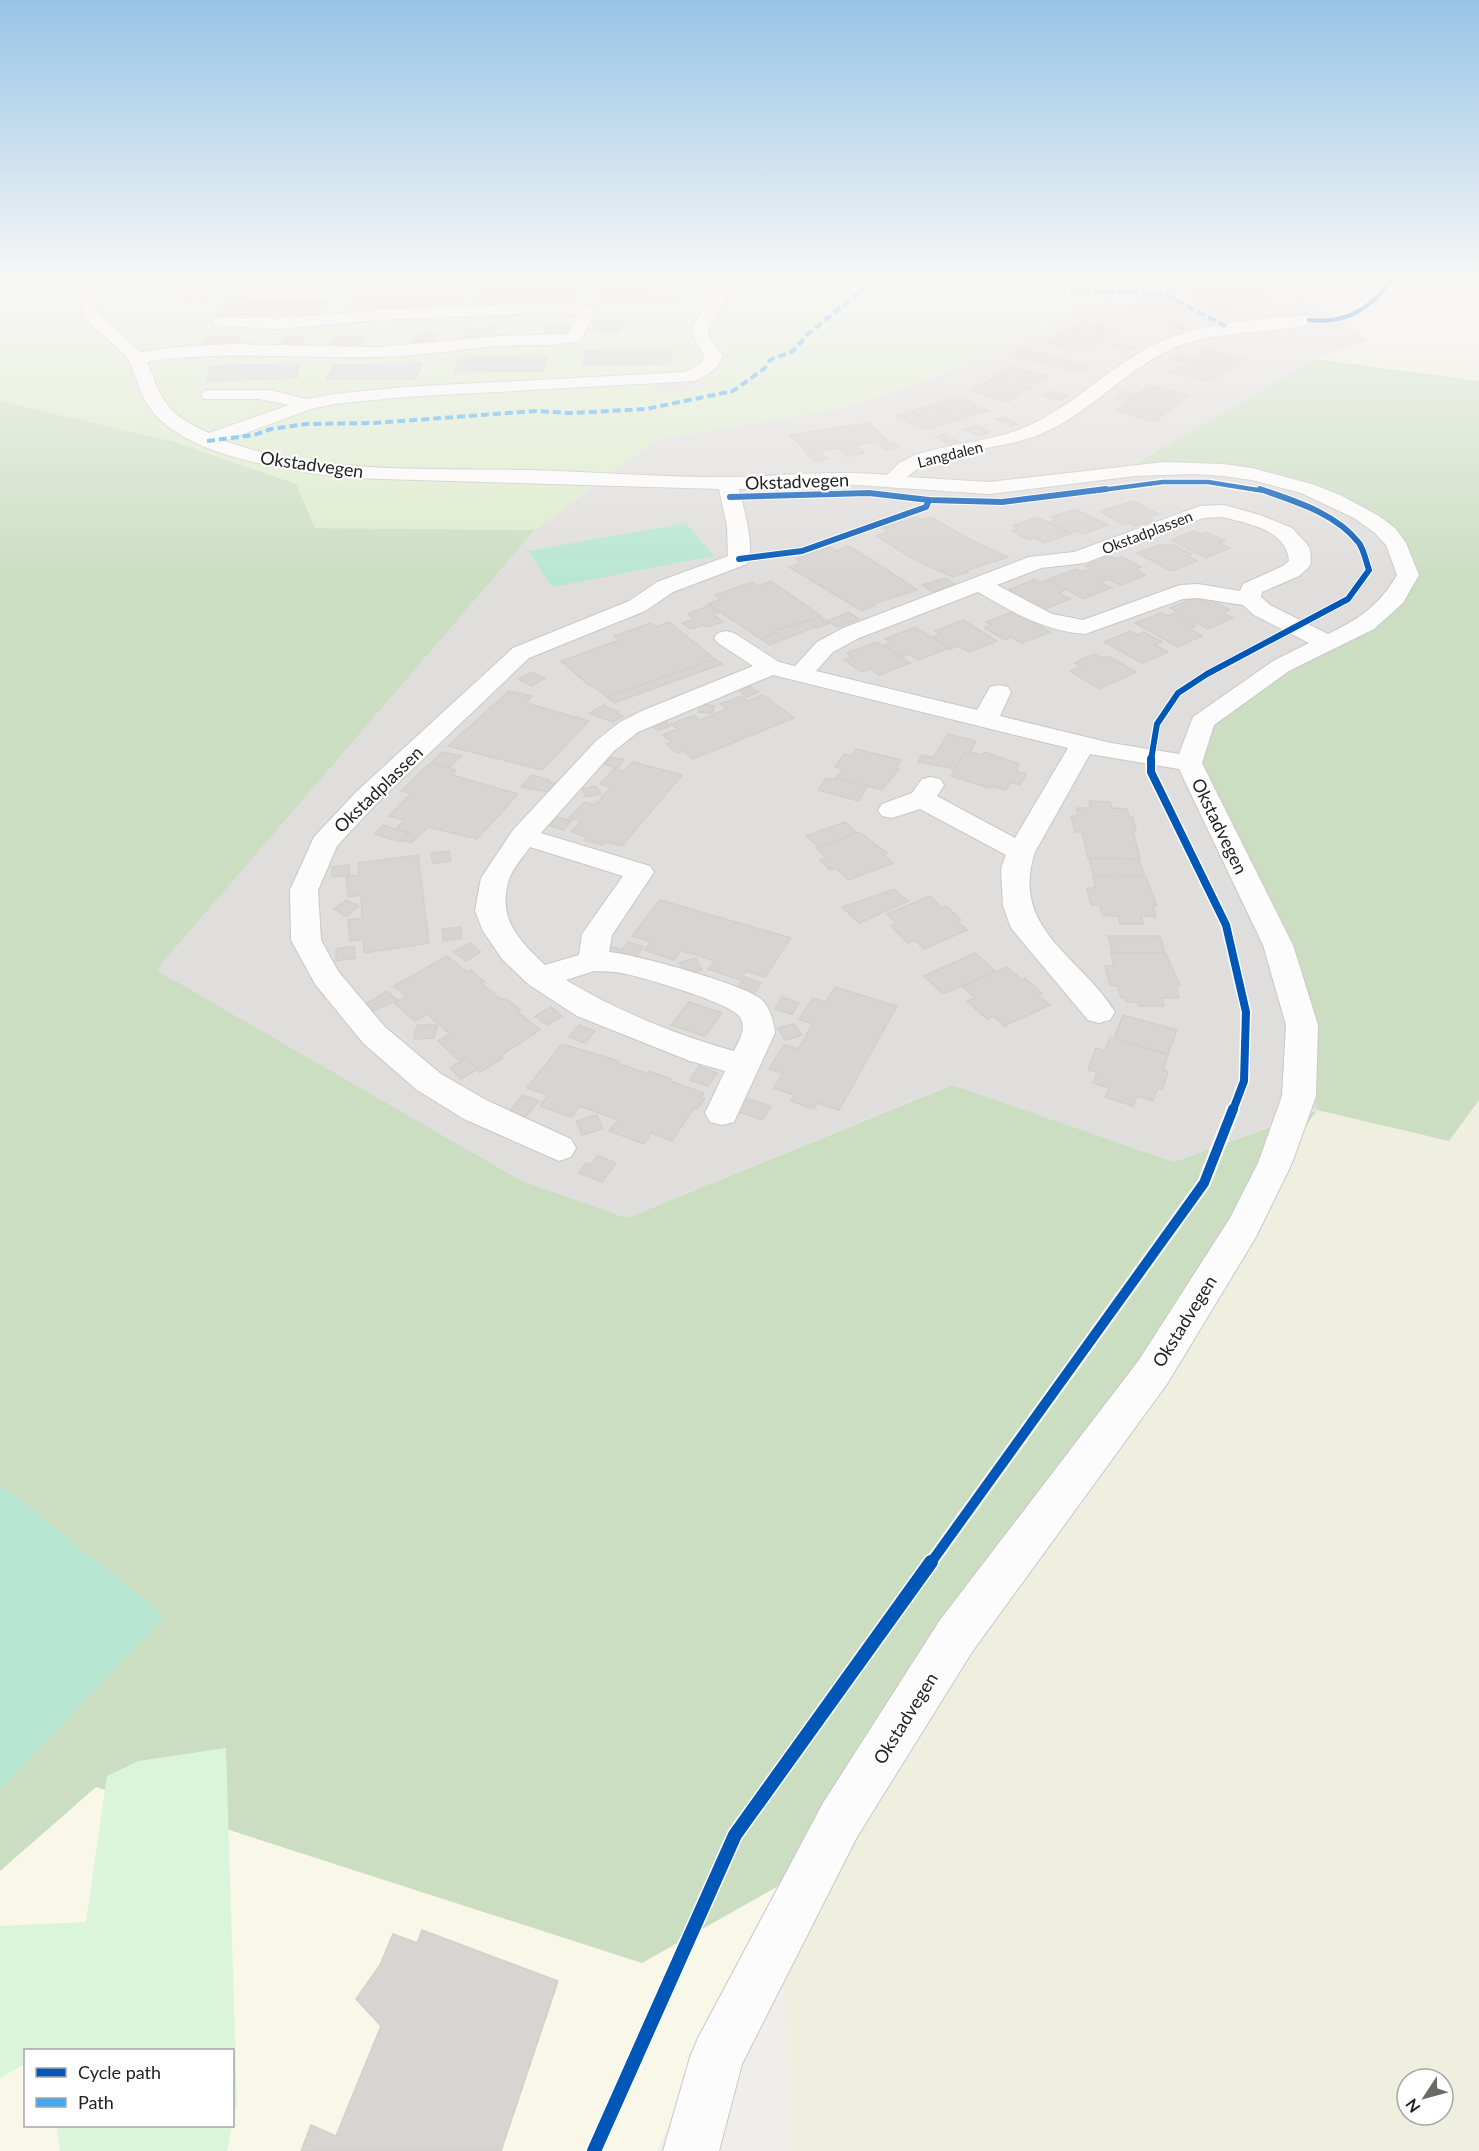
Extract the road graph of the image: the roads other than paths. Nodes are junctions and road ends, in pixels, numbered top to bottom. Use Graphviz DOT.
graph roads {
  1 [pos="144,382"];
  2 [pos="586,382"];
  3 [pos="1110,382"];
  4 [pos="210,395"];
  5 [pos="306,405"];
  6 [pos="207,441"];
  7 [pos="896,482"];
  8 [pos="728,483"];
  9 [pos="981,585"];
  10 [pos="1250,599"];
  11 [pos="726,638"];
  12 [pos="1328,643"];
  13 [pos="771,667"];
  14 [pos="800,674"];
  15 [pos="999,692"];
  16 [pos="985,720"];
  17 [pos="1083,744"];
  18 [pos="1189,763"];
  19 [pos="892,810"];
  20 [pos="523,836"];
  21 [pos="1021,852"];
  22 [pos="593,961"];
  23 [pos="539,976"];
  24 [pos="1099,1012"];
  25 [pos="744,1065"];
  26 [pos="722,1113"];
  27 [pos="559,1148"];
  28 [pos="690,2151"];
  1 -- 6 [label="street, Okstadvegen"];
  2 -- 5 [label="street, Okstadvegen"];
  3 -- 7 [label="street, Langdalen"];
  4 -- 5 [label="street"];
  5 -- 6 [label="street, Okstadvegen"];
  6 -- 8 [label="street, Okstadvegen"];
  7 -- 8 [label="street, Okstadvegen"];
  7 -- 12 [label="street, Okstadvegen"];
  8 -- 27 [label="street, Okstadplassen"];
  9 -- 10 [label="street"];
  9 -- 10 [label="street, Okstadplassen"];
  9 -- 14 [label="street, Okstadplassen"];
  10 -- 12 [label="street"];
  11 -- 13 [label="street"];
  12 -- 18 [label="street, Okstadvegen"];
  13 -- 14 [label="street"];
  13 -- 20 [label="street"];
  14 -- 16 [label="street"];
  15 -- 16 [label="street"];
  16 -- 17 [label="street"];
  17 -- 18 [label="street"];
  17 -- 21 [label="street"];
  18 -- 28 [label="street, Okstadvegen"];
  19 -- 21 [label="street"];
  20 -- 22 [label="street"];
  20 -- 23 [label="street"];
  21 -- 24 [label="street"];
  22 -- 23 [label="street"];
  22 -- 25 [label="street"];
  23 -- 25 [label="street"];
  25 -- 26 [label="street"];
}
